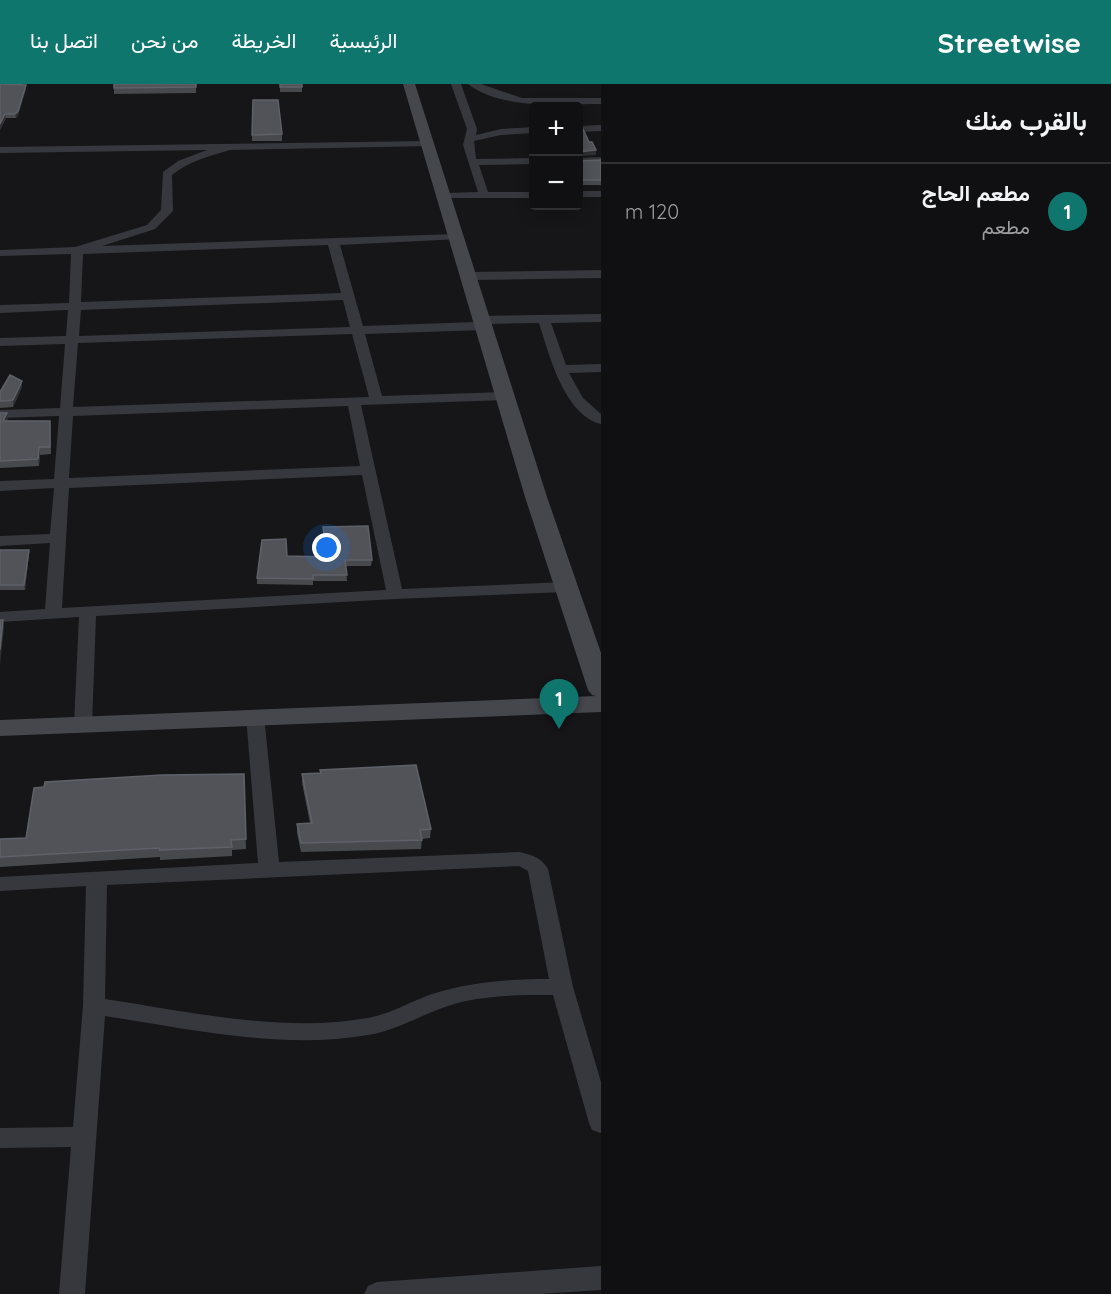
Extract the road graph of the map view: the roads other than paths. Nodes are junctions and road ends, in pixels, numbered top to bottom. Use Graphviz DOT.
graph roads {
  1 [pos="410,84"];
  2 [pos="456,84"];
  3 [pos="473,84"];
  4 [pos="601,101"];
  5 [pos="601,128"];
  6 [pos="583,129"];
  7 [pos="529,130"];
  8 [pos="469,139"];
  9 [pos="428,144"];
  10 [pos="232,146"];
  11 [pos="0,150"];
  12 [pos="601,160"];
  13 [pos="529,161"];
  14 [pos="583,161"];
  15 [pos="473,162"];
  16 [pos="583,194"];
  17 [pos="601,194"];
  18 [pos="484,195"];
  19 [pos="529,195"];
  20 [pos="444,196"];
  21 [pos="456,237"];
  22 [pos="333,241"];
  23 [pos="77,250"];
  24 [pos="0,253"];
  25 [pos="601,274"];
  26 [pos="469,276"];
  27 [pos="346,296"];
  28 [pos="75,306"];
  29 [pos="0,309"];
  30 [pos="544,318"];
  31 [pos="601,318"];
  32 [pos="482,323"];
  33 [pos="356,330"];
  34 [pos="73,340"];
  35 [pos="0,342"];
  36 [pos="601,368"];
  37 [pos="561,369"];
  38 [pos="506,396"];
  39 [pos="377,402"];
  40 [pos="354,403"];
  41 [pos="66,412"];
  42 [pos="0,414"];
  43 [pos="601,420"];
  44 [pos="368,470"];
  45 [pos="61,483"];
  46 [pos="0,486"];
  47 [pos="58,538"];
  48 [pos="0,541"];
  49 [pos="566,587"];
  50 [pos="395,594"];
  51 [pos="88,612"];
  52 [pos="53,614"];
  53 [pos="0,617"];
  54 [pos="601,690"];
  55 [pos="601,704"];
  56 [pos="255,716"];
  57 [pos="83,724"];
  58 [pos="0,728"];
  59 [pos="269,869"];
  60 [pos="97,880"];
  61 [pos="0,884"];
  62 [pos="562,987"];
  63 [pos="94,1006"];
  64 [pos="601,1123"];
  65 [pos="83,1137"];
  66 [pos="0,1138"];
  67 [pos="601,1278"];
  68 [pos="72,1294"];
  69 [pos="377,1294"];
  1 -- 9 [label="street"];
  2 -- 8 [label="street"];
  3 -- 4 [label="street"];
  5 -- 6 [label="street"];
  7 -- 8 [label="street"];
  8 -- 15 [label="street"];
  9 -- 10 [label="street"];
  9 -- 20 [label="street"];
  10 -- 11 [label="street"];
  10 -- 23 [label="street"];
  12 -- 14 [label="street"];
  13 -- 15 [label="street"];
  15 -- 18 [label="street"];
  16 -- 17 [label="street"];
  18 -- 19 [label="street"];
  18 -- 20 [label="street"];
  20 -- 21 [label="street"];
  21 -- 22 [label="street"];
  21 -- 26 [label="street"];
  22 -- 23 [label="street"];
  22 -- 27 [label="street"];
  23 -- 24 [label="street"];
  23 -- 28 [label="street"];
  25 -- 26 [label="street"];
  26 -- 32 [label="street"];
  27 -- 28 [label="street"];
  27 -- 33 [label="street"];
  28 -- 29 [label="street"];
  28 -- 34 [label="street"];
  30 -- 31 [label="street"];
  30 -- 32 [label="street"];
  30 -- 37 [label="street"];
  32 -- 33 [label="street"];
  32 -- 38 [label="street"];
  33 -- 34 [label="street"];
  33 -- 39 [label="street"];
  34 -- 35 [label="street"];
  34 -- 41 [label="street"];
  36 -- 37 [label="street"];
  37 -- 43 [label="street"];
  38 -- 39 [label="street"];
  38 -- 49 [label="street"];
  39 -- 40 [label="street"];
  40 -- 41 [label="street"];
  40 -- 44 [label="street"];
  41 -- 42 [label="street"];
  41 -- 45 [label="street"];
  44 -- 45 [label="street"];
  44 -- 50 [label="street"];
  45 -- 46 [label="street"];
  45 -- 47 [label="street"];
  47 -- 48 [label="street"];
  47 -- 52 [label="street"];
  49 -- 50 [label="street"];
  49 -- 54 [label="street"];
  50 -- 51 [label="street"];
  51 -- 52 [label="street"];
  51 -- 57 [label="street"];
  52 -- 53 [label="street"];
  55 -- 56 [label="street"];
  56 -- 57 [label="street"];
  56 -- 59 [label="street"];
  57 -- 58 [label="street"];
  59 -- 60 [label="street"];
  59 -- 62 [label="street"];
  60 -- 61 [label="street"];
  60 -- 63 [label="street"];
  62 -- 63 [label="street"];
  62 -- 64 [label="street"];
  63 -- 65 [label="street"];
  65 -- 66 [label="street"];
  65 -- 68 [label="street"];
  67 -- 69 [label="street"];
}
